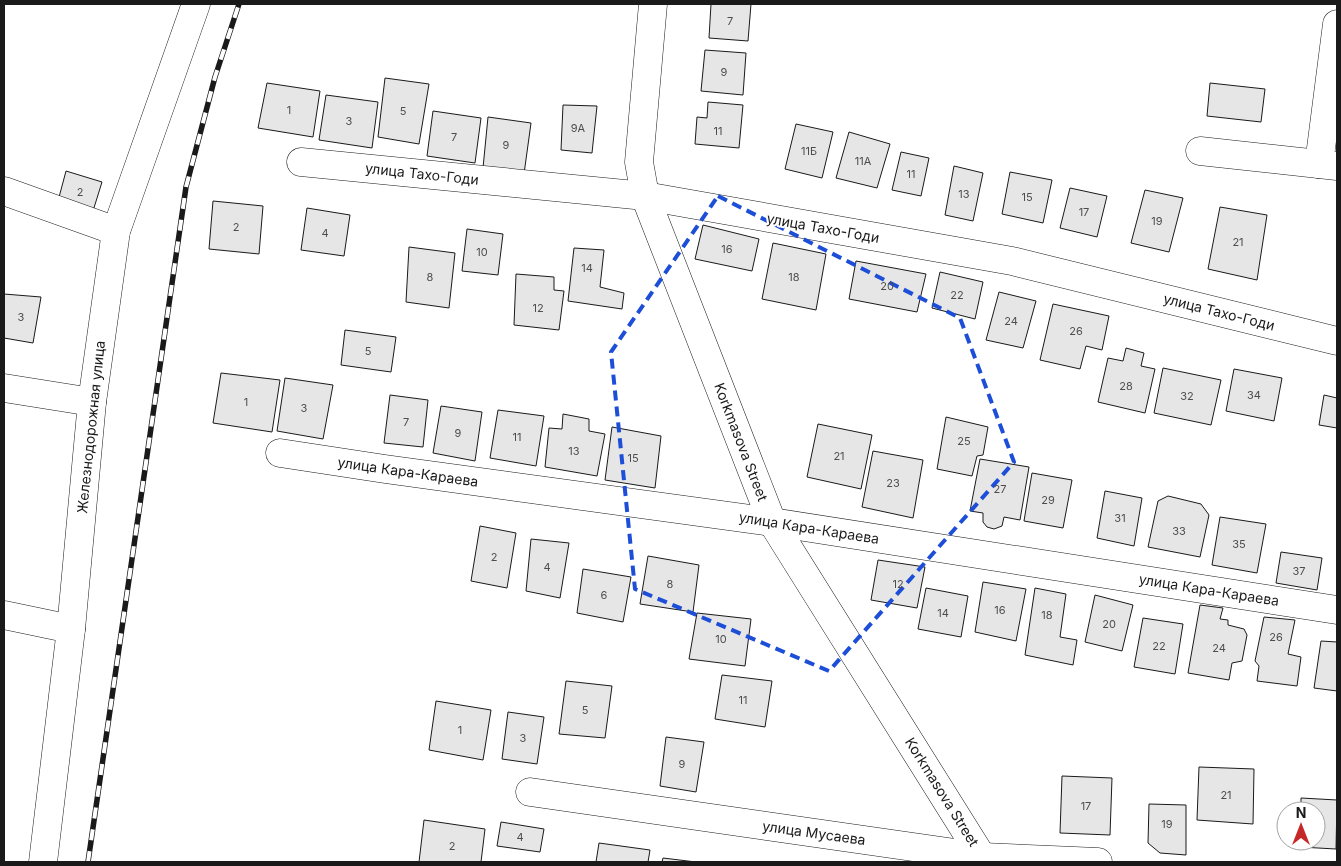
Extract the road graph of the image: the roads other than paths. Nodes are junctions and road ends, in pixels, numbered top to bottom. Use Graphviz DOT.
graph roads {
  1 [pos="196,4"];
  2 [pos="653,4"];
  3 [pos="1337,24"];
  4 [pos="1200,151"];
  5 [pos="300,162"];
  6 [pos="1328,165"];
  7 [pos="4,191"];
  8 [pos="645,196"];
  9 [pos="116,231"];
  10 [pos="1337,341"];
  11 [pos="4,388"];
  12 [pos="92,402"];
  13 [pos="280,453"];
  14 [pos="772,522"];
  15 [pos="1337,610"];
  16 [pos="4,615"];
  17 [pos="71,629"];
  18 [pos="530,792"];
  19 [pos="984,860"];
  20 [pos="43,862"];
  21 [pos="1098,862"];
  1 -- 9 [label="street, Железнодорожная улица"];
  2 -- 8 [label="street, Korkmasova Street"];
  3 -- 6 [label="street"];
  4 -- 6 [label="street"];
  5 -- 8 [label="street, улица Тахо-Годи"];
  7 -- 9 [label="street"];
  8 -- 10 [label="street, улица Тахо-Годи"];
  8 -- 14 [label="street, Korkmasova Street"];
  9 -- 12 [label="street, Железнодорожная улица"];
  11 -- 12 [label="street"];
  12 -- 17 [label="street, Железнодорожная улица"];
  13 -- 14 [label="street, улица Кара-Караева"];
  14 -- 15 [label="street, улица Кара-Караева"];
  14 -- 19 [label="street, Korkmasova Street"];
  16 -- 17 [label="street"];
  17 -- 20 [label="street, Железнодорожная улица"];
  18 -- 19 [label="street, улица Мусаева"];
  19 -- 21 [label="street, улица Мусаева"];
}
